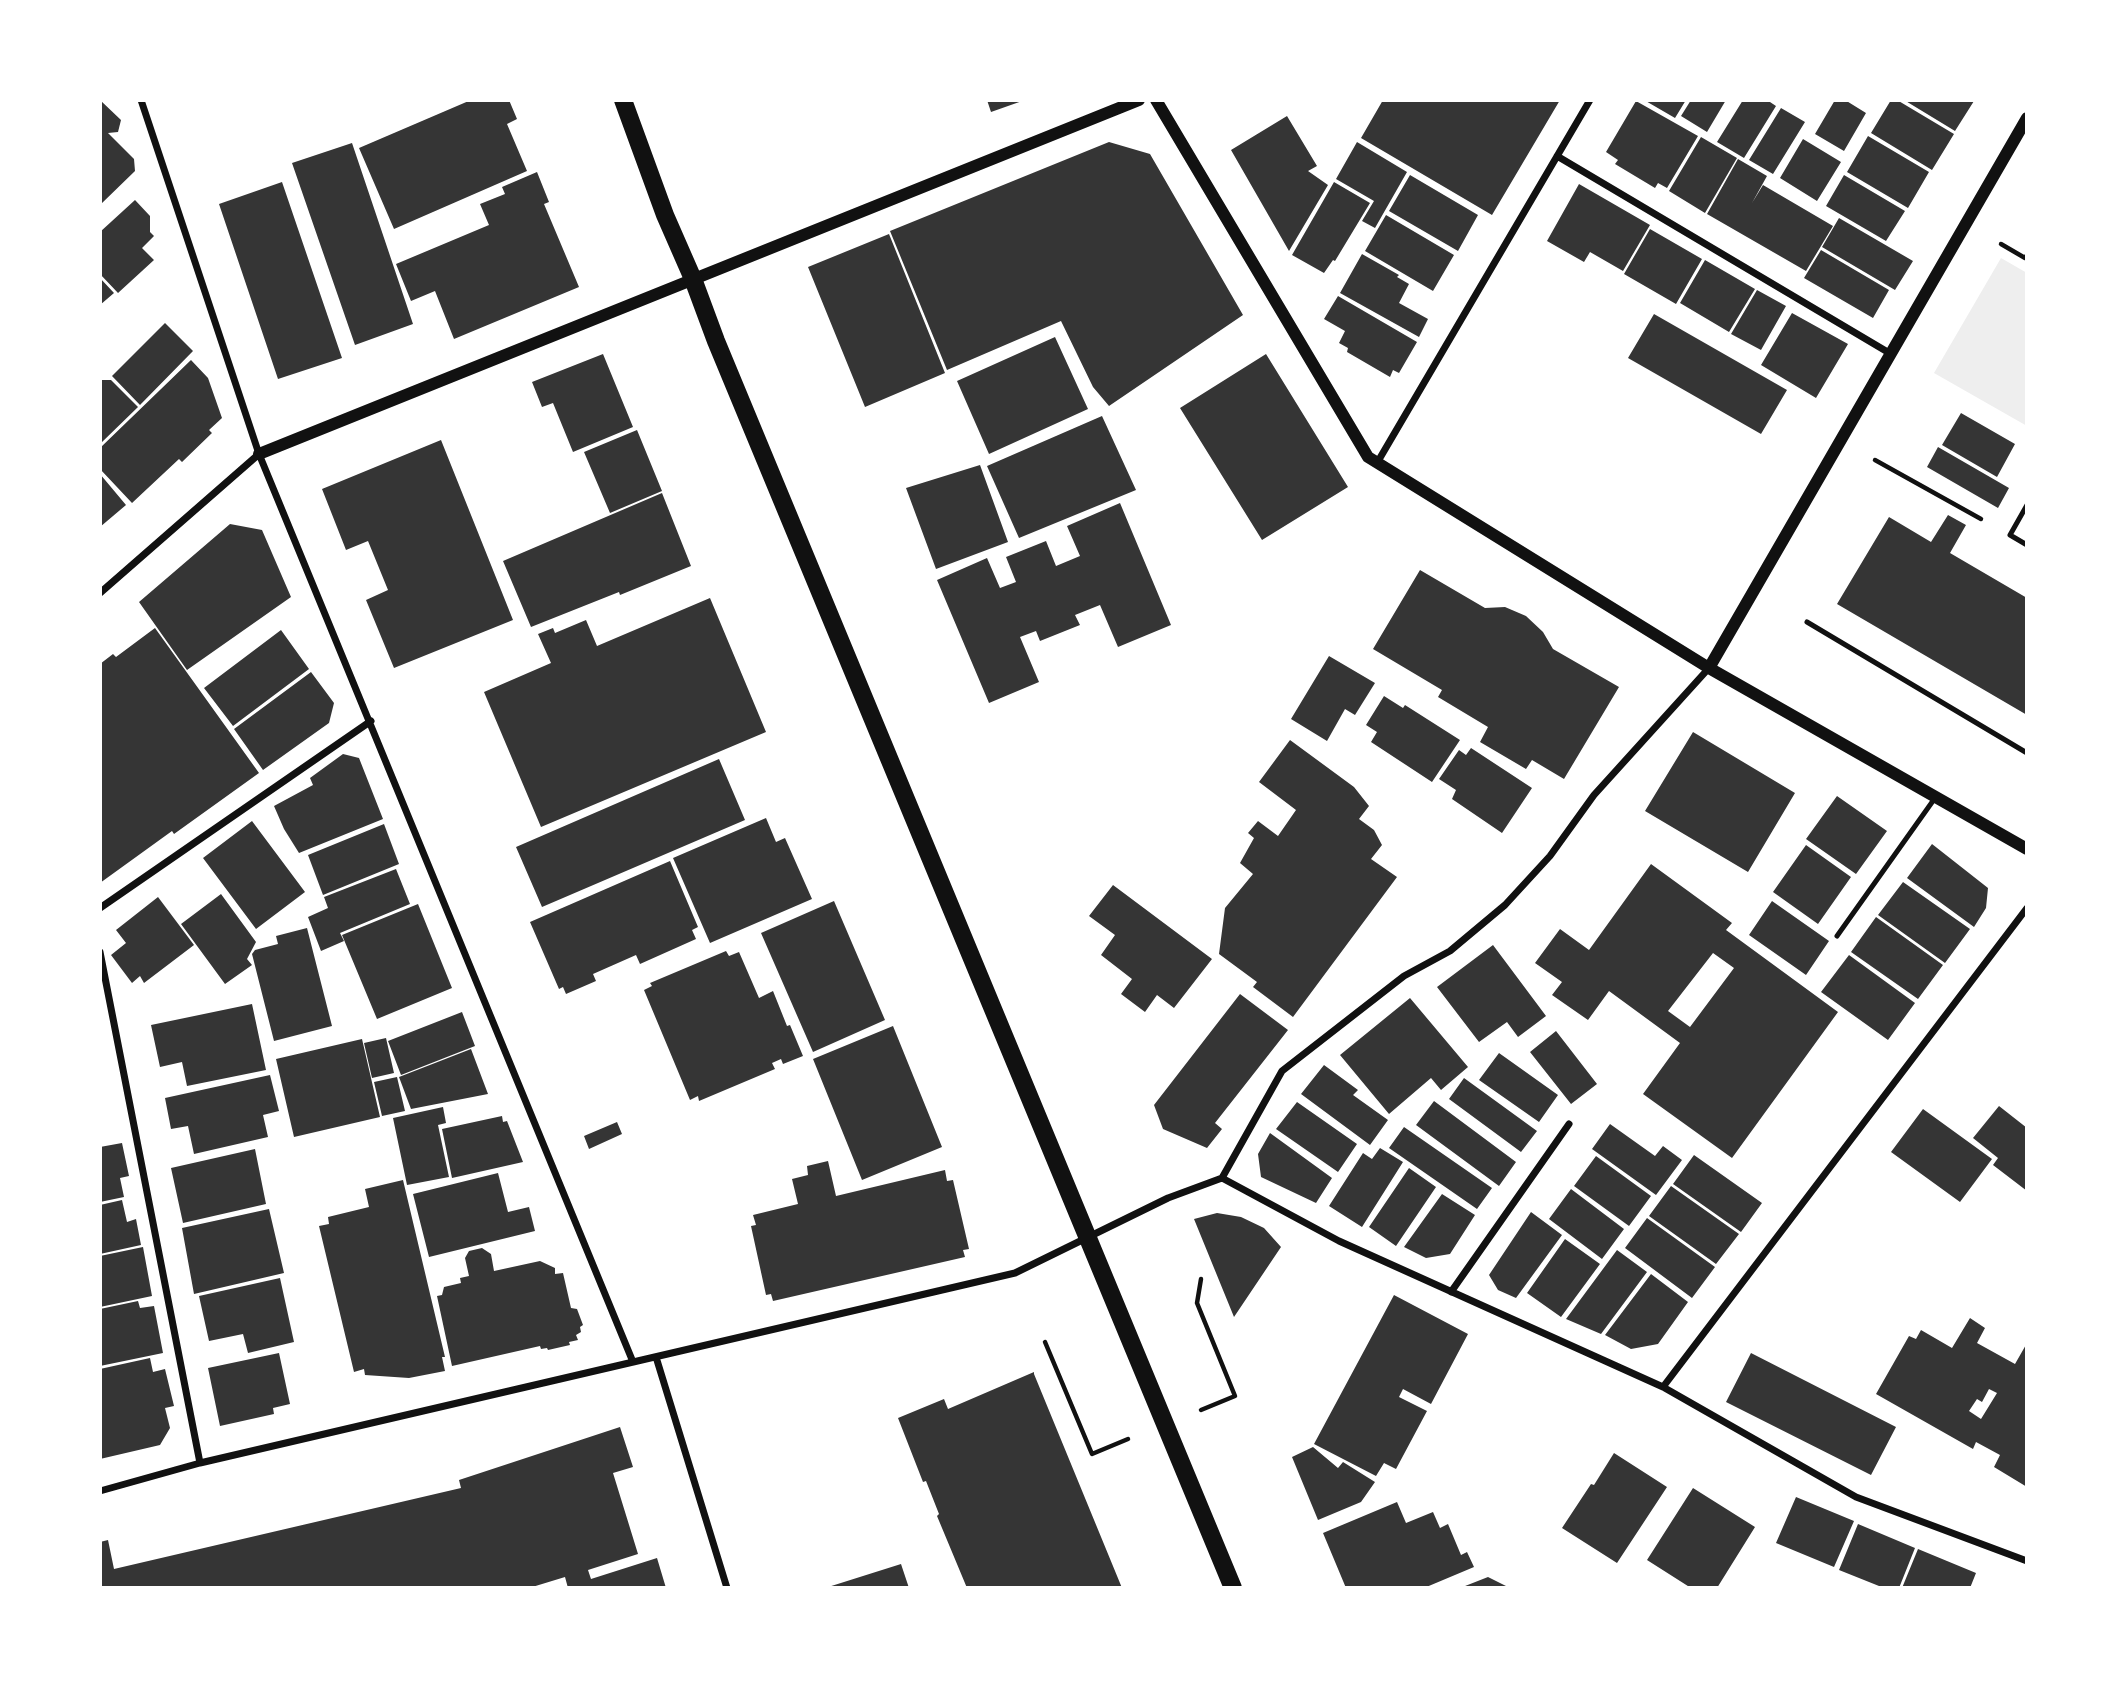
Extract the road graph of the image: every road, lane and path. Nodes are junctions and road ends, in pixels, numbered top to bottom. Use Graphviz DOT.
graph roads {
  1 [pos="141,100"];
  2 [pos="623,100"];
  3 [pos="1139,100"];
  4 [pos="1156,100"];
  5 [pos="1590,100"];
  6 [pos="2027,118"];
  7 [pos="1557,156"];
  8 [pos="2001,244"];
  9 [pos="2027,255"];
  10 [pos="693,279"];
  11 [pos="1891,354"];
  12 [pos="259,454"];
  13 [pos="1875,460"];
  14 [pos="1376,464"];
  15 [pos="2027,505"];
  16 [pos="2010,535"];
  17 [pos="2027,545"];
  18 [pos="100,593"];
  19 [pos="1807,622"];
  20 [pos="1709,668"];
  21 [pos="371,721"];
  22 [pos="2027,753"];
  23 [pos="1936,796"];
  24 [pos="2027,849"];
  25 [pos="100,908"];
  26 [pos="2027,908"];
  27 [pos="1837,936"];
  28 [pos="100,952"];
  29 [pos="1569,1124"];
  30 [pos="1222,1178"];
  31 [pos="1087,1236"];
  32 [pos="1201,1279"];
  33 [pos="1451,1292"];
  34 [pos="1045,1342"];
  35 [pos="656,1357"];
  36 [pos="633,1362"];
  37 [pos="1663,1387"];
  38 [pos="1232,1389"];
  39 [pos="1089,1449"];
  40 [pos="200,1464"];
  41 [pos="100,1491"];
  42 [pos="2027,1561"];
  43 [pos="727,1588"];
  44 [pos="1233,1588"];
  1 -- 12 [label="street"];
  2 -- 10 [label="main road"];
  3 -- 10 [label="street"];
  4 -- 14 [label="street"];
  5 -- 7 [label="street"];
  6 -- 11 [label="street"];
  7 -- 11 [label="street"];
  7 -- 14 [label="street"];
  8 -- 9 [label="path"];
  10 -- 12 [label="street"];
  10 -- 31 [label="main road"];
  11 -- 20 [label="street"];
  12 -- 18 [label="street"];
  12 -- 21 [label="street"];
  13 -- 16 [label="path"];
  14 -- 20 [label="street"];
  15 -- 16 [label="lane"];
  16 -- 17 [label="lane"];
  19 -- 22 [label="lane"];
  20 -- 23 [label="street"];
  20 -- 30 [label="street"];
  21 -- 25 [label="street"];
  21 -- 36 [label="street"];
  23 -- 24 [label="street"];
  23 -- 27 [label="lane"];
  26 -- 37 [label="street"];
  28 -- 40 [label="street"];
  29 -- 33 [label="street"];
  30 -- 31 [label="street"];
  30 -- 33 [label="street"];
  31 -- 35 [label="street"];
  31 -- 44 [label="main road"];
  32 -- 38 [label="path"];
  33 -- 37 [label="street"];
  34 -- 39 [label="path"];
  35 -- 36 [label="street"];
  35 -- 43 [label="street"];
  36 -- 40 [label="street"];
  37 -- 42 [label="street"];
  40 -- 41 [label="street"];
}
